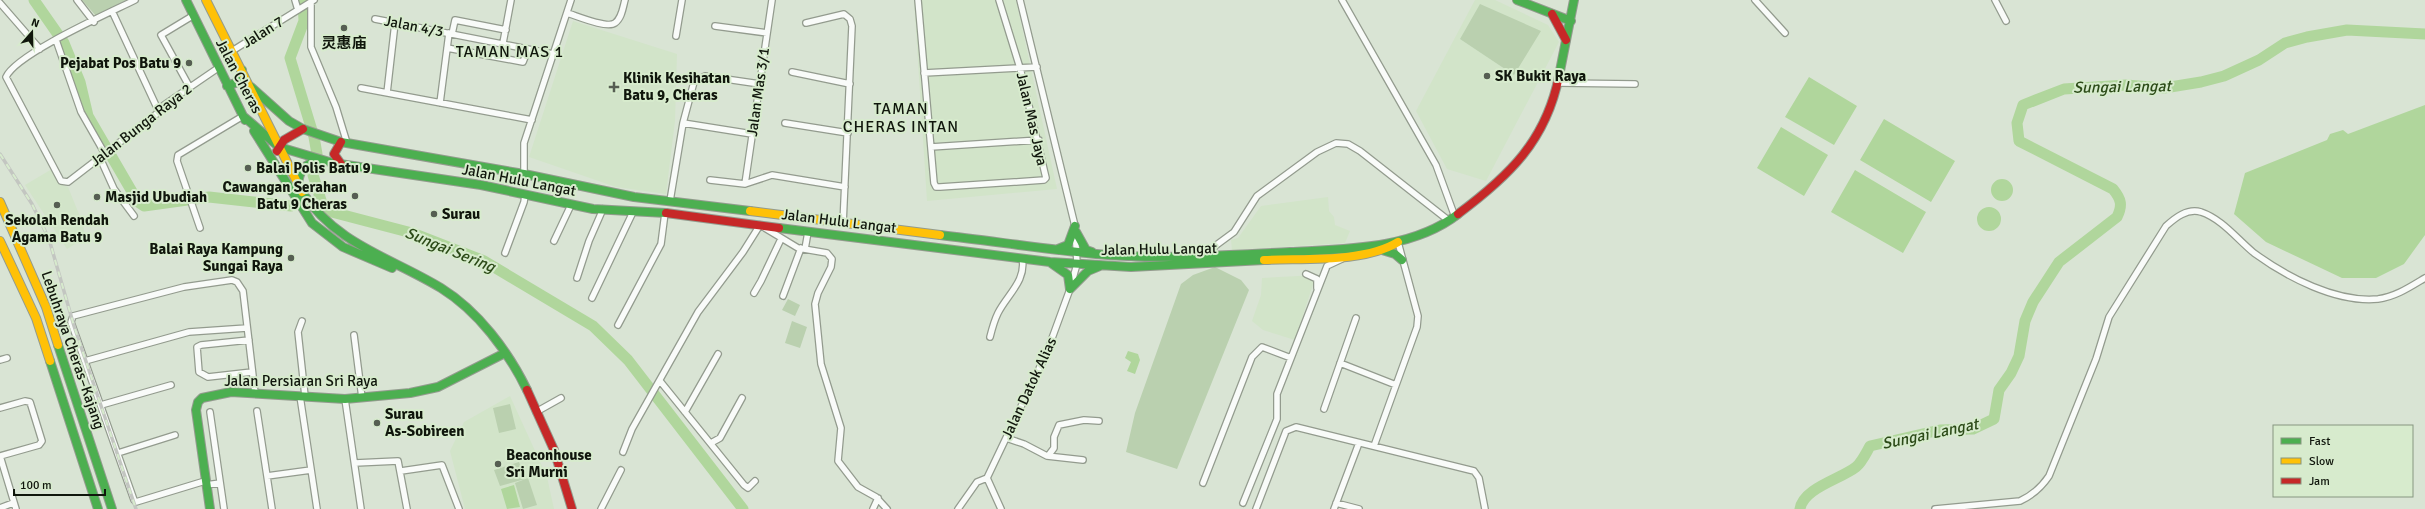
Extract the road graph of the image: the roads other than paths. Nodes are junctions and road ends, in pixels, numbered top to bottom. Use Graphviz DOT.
graph roads {
  1 [pos="77,0"];
  2 [pos="135,0"];
  3 [pos="186,0"];
  4 [pos="206,0"];
  5 [pos="296,0"];
  6 [pos="511,0"];
  7 [pos="571,0"];
  8 [pos="625,0"];
  9 [pos="682,0"];
  10 [pos="772,0"];
  11 [pos="918,0"];
  12 [pos="999,0"];
  13 [pos="1020,0"];
  14 [pos="1342,0"];
  15 [pos="1517,0"];
  16 [pos="1574,0"];
  17 [pos="1755,0"];
  18 [pos="1995,0"];
  19 [pos="312,2"];
  20 [pos="0,3"];
  21 [pos="299,10"];
  22 [pos="112,11"];
  23 [pos="567,13"];
  24 [pos="1552,14"];
  25 [pos="194,15"];
  26 [pos="375,19"];
  27 [pos="1571,21"];
  28 [pos="2006,21"];
  29 [pos="94,22"];
  30 [pos="395,23"];
  31 [pos="806,23"];
  32 [pos="715,26"];
  33 [pos="506,30"];
  34 [pos="451,33"];
  35 [pos="767,33"];
  36 [pos="1785,33"];
  37 [pos="676,36"];
  38 [pos="56,40"];
  39 [pos="1567,41"];
  40 [pos="503,43"];
  41 [pos="447,48"];
  42 [pos="40,49"];
  43 [pos="528,49"];
  44 [pos="232,51"];
  45 [pos="554,54"];
  46 [pos="1037,67"];
  47 [pos="218,68"];
  48 [pos="1020,68"];
  49 [pos="242,70"];
  50 [pos="792,72"];
  51 [pos="924,73"];
  52 [pos="1559,83"];
  53 [pos="760,84"];
  54 [pos="850,84"];
  55 [pos="1635,84"];
  56 [pos="189,86"];
  57 [pos="227,86"];
  58 [pos="251,87"];
  59 [pos="362,88"];
  60 [pos="387,93"];
  61 [pos="440,103"];
  62 [pos="160,112"];
  63 [pos="243,116"];
  64 [pos="532,120"];
  65 [pos="683,123"];
  66 [pos="785,123"];
  67 [pos="303,129"];
  68 [pos="848,133"];
  69 [pos="752,134"];
  70 [pos="1039,140"];
  71 [pos="344,142"];
  72 [pos="279,147"];
  73 [pos="931,147"];
  74 [pos="106,152"];
  75 [pos="100,158"];
  76 [pos="273,161"];
  77 [pos="322,161"];
  78 [pos="337,164"];
  79 [pos="524,174"];
  80 [pos="710,180"];
  81 [pos="745,184"];
  82 [pos="298,185"];
  83 [pos="845,187"];
  84 [pos="525,194"];
  85 [pos="670,201"];
  86 [pos="0,202"];
  87 [pos="571,204"];
  88 [pos="603,210"];
  89 [pos="632,212"];
  90 [pos="665,213"];
  91 [pos="134,216"];
  92 [pos="1451,218"];
  93 [pos="843,224"];
  94 [pos="760,225"];
  95 [pos="200,228"];
  96 [pos="1075,229"];
  97 [pos="808,232"];
  98 [pos="781,238"];
  99 [pos="0,241"];
  100 [pos="554,241"];
  101 [pos="1398,242"];
  102 [pos="0,247"];
  103 [pos="803,249"];
  104 [pos="1053,250"];
  105 [pos="1381,250"];
  106 [pos="1077,252"];
  107 [pos="505,253"];
  108 [pos="1097,254"];
  109 [pos="1357,255"];
  110 [pos="1209,256"];
  111 [pos="1022,258"];
  112 [pos="1402,260"];
  113 [pos="1050,262"];
  114 [pos="1077,264"];
  115 [pos="1100,265"];
  116 [pos="17,274"];
  117 [pos="1306,274"];
  118 [pos="577,278"];
  119 [pos="2425,278"];
  120 [pos="430,283"];
  121 [pos="1070,289"];
  122 [pos="754,293"];
  123 [pos="1316,294"];
  124 [pos="783,296"];
  125 [pos="592,298"];
  126 [pos="1356,318"];
  127 [pos="302,321"];
  128 [pos="618,325"];
  129 [pos="247,328"];
  130 [pos="354,335"];
  131 [pos="990,337"];
  132 [pos="249,340"];
  133 [pos="505,353"];
  134 [pos="718,354"];
  135 [pos="7,358"];
  136 [pos="1291,358"];
  137 [pos="0,360"];
  138 [pos="85,361"];
  139 [pos="1340,363"];
  140 [pos="252,372"];
  141 [pos="659,382"];
  142 [pos="171,385"];
  143 [pos="1396,385"];
  144 [pos="254,393"];
  145 [pos="302,396"];
  146 [pos="362,398"];
  147 [pos="561,398"];
  148 [pos="742,398"];
  149 [pos="345,399"];
  150 [pos="101,405"];
  151 [pos="0,408"];
  152 [pos="1324,409"];
  153 [pos="257,411"];
  154 [pos="210,412"];
  155 [pos="536,412"];
  156 [pos="685,412"];
  157 [pos="1099,420"];
  158 [pos="175,435"];
  159 [pos="1006,438"];
  160 [pos="1358,443"];
  161 [pos="711,444"];
  162 [pos="1374,446"];
  163 [pos="623,452"];
  164 [pos="118,453"];
  165 [pos="0,456"];
  166 [pos="1048,456"];
  167 [pos="1083,460"];
  168 [pos="355,463"];
  169 [pos="311,470"];
  170 [pos="621,470"];
  171 [pos="401,471"];
  172 [pos="267,476"];
  173 [pos="987,478"];
  174 [pos="755,481"];
  175 [pos="220,482"];
  176 [pos="205,483"];
  177 [pos="1203,483"];
  178 [pos="878,498"];
  179 [pos="13,503"];
  180 [pos="1243,503"];
  181 [pos="1335,506"];
  182 [pos="0,508"];
  183 [pos="16,509"];
  184 [pos="98,509"];
  185 [pos="112,509"];
  186 [pos="210,509"];
  187 [pos="224,509"];
  188 [pos="272,509"];
  189 [pos="317,509"];
  190 [pos="361,509"];
  191 [pos="407,509"];
  192 [pos="459,509"];
  193 [pos="572,509"];
  194 [pos="601,509"];
  195 [pos="873,509"];
  196 [pos="887,509"];
  197 [pos="958,509"];
  198 [pos="1001,509"];
  199 [pos="1256,509"];
  200 [pos="1359,509"];
  201 [pos="1485,509"];
  202 [pos="1936,509"];
  1 -- 29 [label="street"];
  2 -- 22 [label="street"];
  3 -- 25 [label="main road, Jalan Cheras"];
  4 -- 44 [label="main road, Jalan Hulu Langat"];
  5 -- 21 [label="street"];
  6 -- 33 [label="street"];
  7 -- 23 [label="street"];
  8 -- 23 [label="street"];
  9 -- 37 [label="street"];
  10 -- 35 [label="street, Jalan Mas 3/1"];
  11 -- 51 [label="street"];
  12 -- 48 [label="street, Jalan Mas Jaya"];
  13 -- 46 [label="street, Jalan Datok Alias"];
  14 -- 92 [label="street"];
  15 -- 24 [label="main road"];
  16 -- 27 [label="main road, Jalan Hulu Langat"];
  17 -- 36 [label="street"];
  18 -- 28 [label="street"];
  19 -- 21 [label="street, Jalan 7"];
  19 -- 71 [label="street"];
  20 -- 42 [label="street"];
  21 -- 44 [label="street, Jalan 7"];
  22 -- 29 [label="street"];
  22 -- 62 [label="street"];
  23 -- 45 [label="street"];
  24 -- 27 [label="main road"];
  24 -- 39 [label="main road"];
  25 -- 47 [label="main road, Jalan Cheras"];
  25 -- 56 [label="street"];
  26 -- 30 [label="street, Jalan 4/3"];
  27 -- 39 [label="main road, Jalan Hulu Langat"];
  29 -- 38 [label="street"];
  30 -- 34 [label="street, Jalan 4/3"];
  30 -- 60 [label="street"];
  31 -- 54 [label="street"];
  32 -- 35 [label="street"];
  33 -- 34 [label="street, Jalan 4/3"];
  33 -- 40 [label="street"];
  34 -- 40 [label="street, Jalan 4/3"];
  34 -- 41 [label="street"];
  35 -- 53 [label="street, Jalan Mas 3/1"];
  38 -- 42 [label="street"];
  38 -- 74 [label="street"];
  39 -- 52 [label="main road, Jalan Hulu Langat"];
  40 -- 43 [label="street, Jalan 4/3"];
  41 -- 43 [label="street, Jalan 4/3"];
  41 -- 61 [label="street"];
  42 -- 75 [label="street, Jalan Bunga Raya 2"];
  43 -- 45 [label="street, Jalan 4/3"];
  44 -- 49 [label="main road, Jalan Hulu Langat"];
  45 -- 64 [label="street"];
  46 -- 48 [label="street"];
  46 -- 96 [label="street, Jalan Datok Alias"];
  47 -- 56 [label="street, Jalan Bunga Raya 2"];
  47 -- 57 [label="main road, Jalan Cheras"];
  48 -- 51 [label="street"];
  48 -- 70 [label="street, Jalan Mas Jaya"];
  49 -- 57 [label="main road"];
  49 -- 58 [label="main road, Jalan Hulu Langat"];
  50 -- 54 [label="street"];
  51 -- 73 [label="street"];
  52 -- 55 [label="street"];
  52 -- 92 [label="main road, Jalan Hulu Langat"];
  53 -- 65 [label="street"];
  53 -- 69 [label="street, Jalan Mas 3/1"];
  54 -- 68 [label="street"];
  56 -- 62 [label="street, Jalan Bunga Raya 2"];
  57 -- 63 [label="main road, Jalan Cheras"];
  58 -- 67 [label="main road, Jalan Hulu Langat"];
  58 -- 72 [label="main road"];
  59 -- 60 [label="street"];
  60 -- 61 [label="street"];
  61 -- 64 [label="street"];
  62 -- 74 [label="street, Jalan Bunga Raya 2"];
  63 -- 72 [label="main road"];
  63 -- 76 [label="main road, Jalan Cheras"];
  63 -- 95 [label="street"];
  64 -- 79 [label="street"];
  65 -- 69 [label="street"];
  65 -- 85 [label="street"];
  66 -- 68 [label="street"];
  67 -- 71 [label="main road, Jalan Hulu Langat"];
  67 -- 72 [label="main road"];
  68 -- 83 [label="street"];
  69 -- 81 [label="street, Jalan Mas 3/1"];
  70 -- 73 [label="street"];
  70 -- 73 [label="street, Jalan Mas Jaya"];
  71 -- 78 [label="main road"];
  71 -- 79 [label="main road, Jalan Hulu Langat"];
  72 -- 76 [label="main road"];
  72 -- 77 [label="main road"];
  72 -- 82 [label="main road"];
  74 -- 75 [label="street, Jalan Bunga Raya 2"];
  75 -- 91 [label="street"];
  76 -- 120 [label="main road"];
  77 -- 78 [label="main road, Jalan Hulu Langat"];
  77 -- 82 [label="main road"];
  78 -- 84 [label="main road, Jalan Hulu Langat"];
  79 -- 85 [label="main road, Jalan Hulu Langat"];
  80 -- 81 [label="street"];
  81 -- 83 [label="street"];
  82 -- 120 [label="main road"];
  83 -- 93 [label="street"];
  84 -- 87 [label="main road, Jalan Hulu Langat"];
  84 -- 107 [label="street"];
  85 -- 93 [label="main road, Jalan Hulu Langat"];
  86 -- 185 [label="main road, Lebuhraya Cheras–Kajang"];
  87 -- 88 [label="main road, Jalan Hulu Langat"];
  87 -- 100 [label="street"];
  88 -- 89 [label="main road, Jalan Hulu Langat"];
  88 -- 118 [label="street"];
  89 -- 90 [label="main road, Jalan Hulu Langat"];
  89 -- 125 [label="street"];
  90 -- 94 [label="main road, Jalan Hulu Langat"];
  90 -- 128 [label="street"];
  92 -- 101 [label="main road, Jalan Hulu Langat"];
  92 -- 110 [label="street"];
  93 -- 104 [label="main road, Jalan Hulu Langat"];
  94 -- 97 [label="main road, Jalan Hulu Langat"];
  94 -- 98 [label="street"];
  94 -- 141 [label="street"];
  96 -- 104 [label="main road"];
  96 -- 106 [label="street, Jalan Datok Alias"];
  96 -- 108 [label="main road"];
  97 -- 103 [label="street"];
  97 -- 111 [label="main road, Jalan Hulu Langat"];
  98 -- 103 [label="street"];
  98 -- 122 [label="street"];
  99 -- 116 [label="main road, Lebuhraya Cheras–Kajang"];
  101 -- 105 [label="main road, Jalan Hulu Langat"];
  101 -- 110 [label="main road, Jalan Hulu Langat"];
  101 -- 112 [label="street"];
  102 -- 116 [label="main road"];
  103 -- 124 [label="street"];
  103 -- 178 [label="street"];
  104 -- 106 [label="main road, Jalan Hulu Langat"];
  105 -- 109 [label="main road, Jalan Hulu Langat"];
  105 -- 112 [label="main road"];
  106 -- 108 [label="main road, Jalan Hulu Langat"];
  106 -- 114 [label="street, Jalan Datok Alias"];
  108 -- 110 [label="main road, Jalan Hulu Langat"];
  109 -- 115 [label="main road, Jalan Hulu Langat"];
  109 -- 123 [label="street"];
  111 -- 113 [label="main road, Jalan Hulu Langat"];
  111 -- 131 [label="street"];
  112 -- 143 [label="street"];
  113 -- 114 [label="main road, Jalan Hulu Langat"];
  113 -- 121 [label="main road"];
  114 -- 115 [label="main road, Jalan Hulu Langat"];
  114 -- 121 [label="street, Jalan Datok Alias"];
  115 -- 121 [label="main road"];
  116 -- 184 [label="main road, Lebuhraya Cheras–Kajang"];
  117 -- 123 [label="street"];
  119 -- 202 [label="street"];
  120 -- 133 [label="main road"];
  121 -- 159 [label="street, Jalan Datok Alias"];
  123 -- 136 [label="street"];
  126 -- 139 [label="street"];
  127 -- 145 [label="street"];
  129 -- 132 [label="street"];
  129 -- 138 [label="street"];
  129 -- 138 [label="street"];
  130 -- 146 [label="street"];
  132 -- 140 [label="street"];
  132 -- 140 [label="street"];
  133 -- 146 [label="main road, Jalan Persiaran Sri Raya"];
  133 -- 155 [label="main road"];
  134 -- 156 [label="street"];
  135 -- 137 [label="street"];
  136 -- 177 [label="street"];
  136 -- 180 [label="street"];
  138 -- 150 [label="street"];
  139 -- 143 [label="street"];
  139 -- 152 [label="street"];
  140 -- 144 [label="street"];
  141 -- 156 [label="street"];
  141 -- 163 [label="street"];
  142 -- 150 [label="street"];
  143 -- 162 [label="street"];
  144 -- 145 [label="main road, Jalan Persiaran Sri Raya"];
  144 -- 176 [label="main road, Jalan Persiaran Sri Raya"];
  145 -- 149 [label="main road, Jalan Persiaran Sri Raya"];
  145 -- 169 [label="street"];
  146 -- 149 [label="main road, Jalan Persiaran Sri Raya"];
  147 -- 155 [label="street"];
  148 -- 161 [label="street"];
  149 -- 168 [label="street"];
  150 -- 164 [label="street"];
  151 -- 165 [label="street"];
  153 -- 172 [label="street"];
  154 -- 175 [label="street"];
  155 -- 193 [label="main road"];
  156 -- 161 [label="street"];
  157 -- 166 [label="street"];
  158 -- 164 [label="street"];
  159 -- 166 [label="street"];
  159 -- 173 [label="street, Jalan Datok Alias"];
  160 -- 162 [label="street"];
  160 -- 181 [label="street"];
  160 -- 199 [label="street"];
  161 -- 174 [label="street"];
  162 -- 201 [label="street"];
  164 -- 176 [label="street"];
  165 -- 179 [label="street"];
  166 -- 167 [label="street"];
  168 -- 171 [label="street"];
  168 -- 190 [label="street"];
  169 -- 172 [label="street"];
  169 -- 189 [label="street"];
  170 -- 194 [label="street"];
  171 -- 191 [label="street"];
  171 -- 192 [label="street"];
  172 -- 188 [label="street"];
  173 -- 197 [label="street"];
  173 -- 198 [label="street"];
  175 -- 176 [label="street"];
  175 -- 187 [label="street"];
  176 -- 186 [label="main road, Jalan Persiaran Sri Raya"];
  178 -- 195 [label="street"];
  178 -- 196 [label="street"];
  179 -- 182 [label="street"];
  179 -- 183 [label="street"];
  181 -- 200 [label="street"];
}
